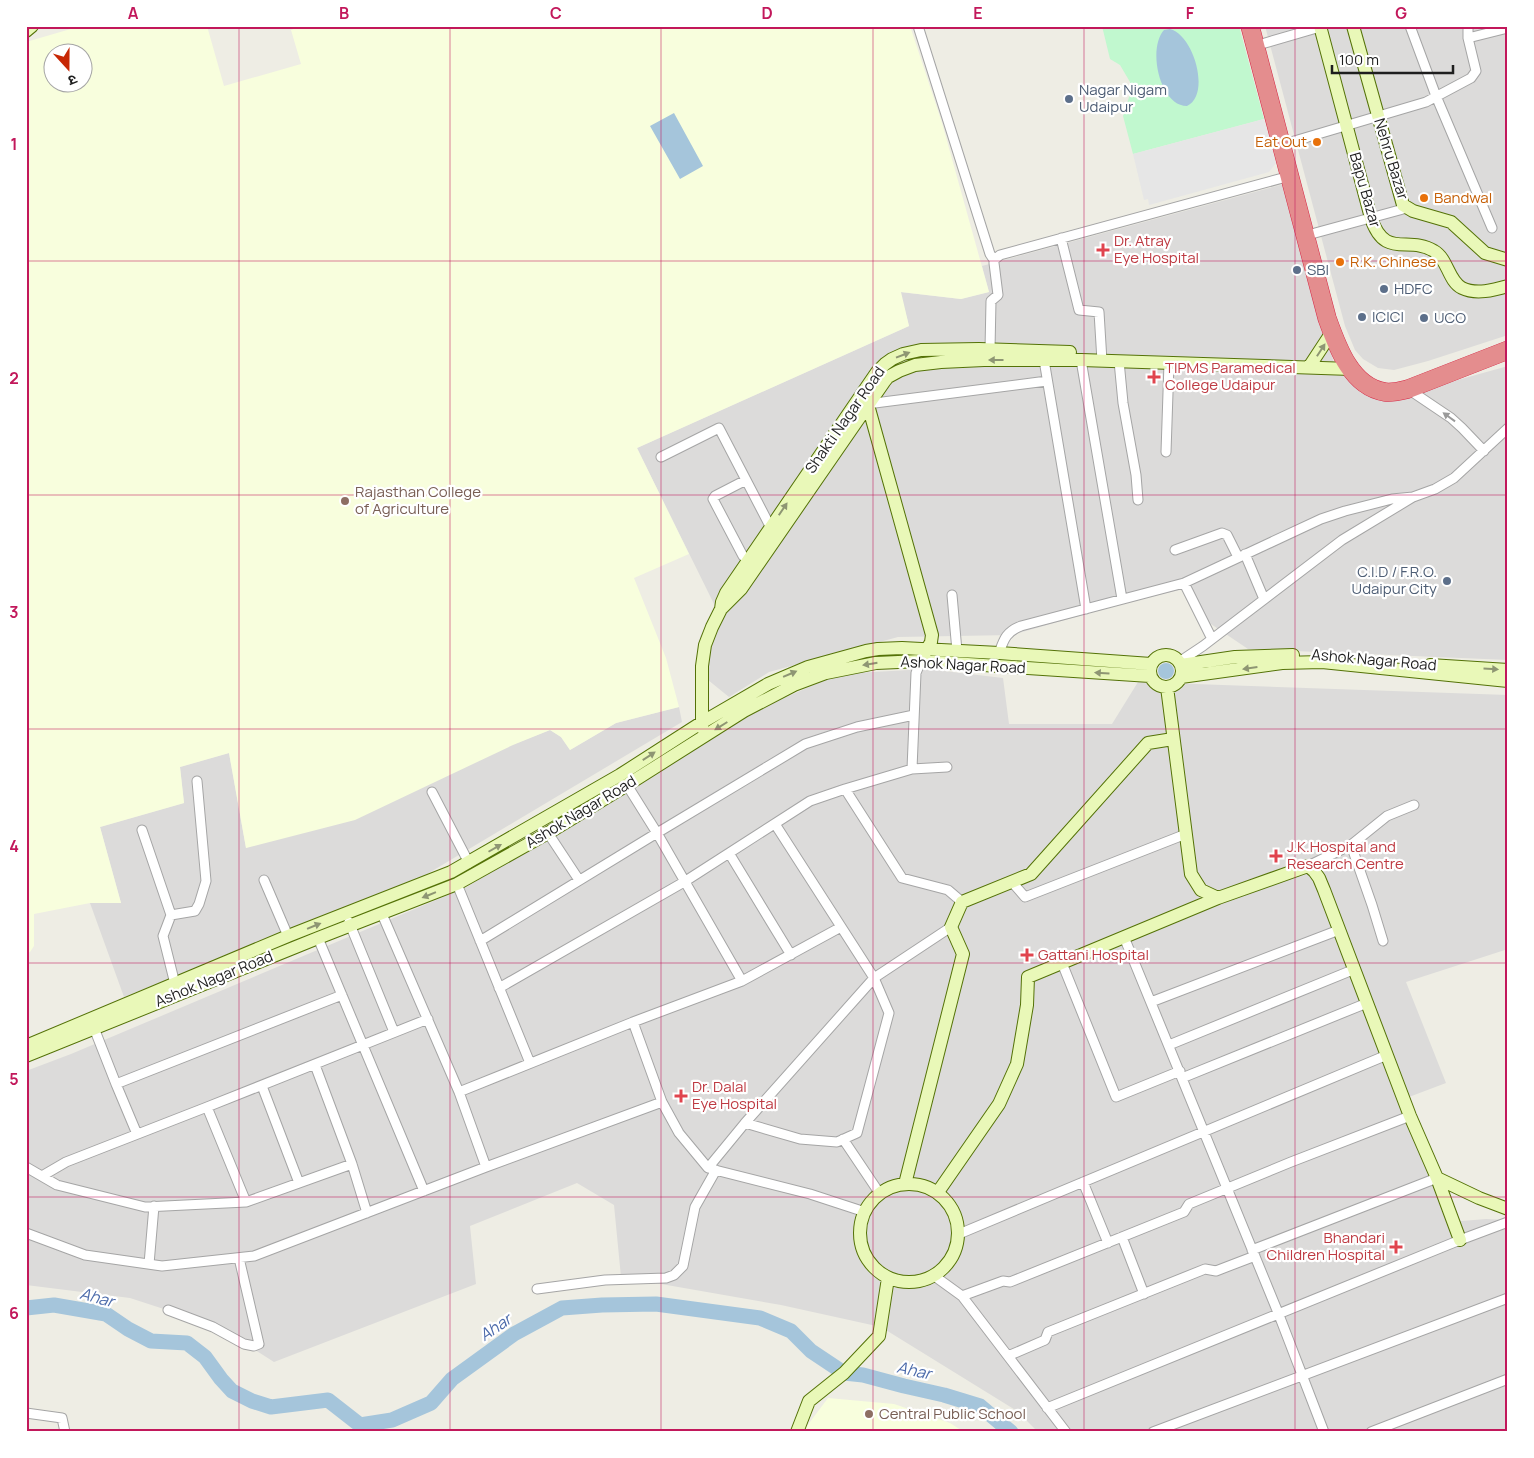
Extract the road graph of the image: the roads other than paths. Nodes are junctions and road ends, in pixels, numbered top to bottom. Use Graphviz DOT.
graph roads {
  1 [pos="32,26"];
  2 [pos="918,26"];
  3 [pos="1250,26"];
  4 [pos="1353,26"];
  5 [pos="1410,26"];
  6 [pos="1468,26"];
  7 [pos="1320,27"];
  8 [pos="1508,28"];
  9 [pos="26,31"];
  10 [pos="1262,35"];
  11 [pos="1468,38"];
  12 [pos="1436,96"];
  13 [pos="1378,117"];
  14 [pos="1346,126"];
  15 [pos="1291,142"];
  16 [pos="1290,176"];
  17 [pos="1407,208"];
  18 [pos="1371,218"];
  19 [pos="1492,228"];
  20 [pos="1315,233"];
  21 [pos="1061,238"];
  22 [pos="994,260"];
  23 [pos="1508,260"];
  24 [pos="1508,286"];
  25 [pos="1332,332"];
  26 [pos="1508,340"];
  27 [pos="990,349"];
  28 [pos="1508,350"];
  29 [pos="1044,360"];
  30 [pos="1081,360"];
  31 [pos="1100,361"];
  32 [pos="1119,362"];
  33 [pos="1169,363"];
  34 [pos="1309,367"];
  35 [pos="1351,369"];
  36 [pos="1047,380"];
  37 [pos="1408,389"];
  38 [pos="863,406"];
  39 [pos="1508,428"];
  40 [pos="1484,451"];
  41 [pos="1166,452"];
  42 [pos="661,457"];
  43 [pos="746,480"];
  44 [pos="1412,496"];
  45 [pos="1138,500"];
  46 [pos="770,528"];
  47 [pos="1175,550"];
  48 [pos="1241,556"];
  49 [pos="753,563"];
  50 [pos="1184,583"];
  51 [pos="952,595"];
  52 [pos="1264,599"];
  53 [pos="1122,600"];
  54 [pos="1086,609"];
  55 [pos="1212,639"];
  56 [pos="927,649"];
  57 [pos="957,650"];
  58 [pos="999,653"];
  59 [pos="921,661"];
  60 [pos="1181,668"];
  61 [pos="1151,670"];
  62 [pos="1508,670"];
  63 [pos="1508,681"];
  64 [pos="1167,687"];
  65 [pos="914,715"];
  66 [pos="702,723"];
  67 [pos="703,737"];
  68 [pos="1173,739"];
  69 [pos="947,767"];
  70 [pos="912,769"];
  71 [pos="197,781"];
  72 [pos="627,785"];
  73 [pos="845,789"];
  74 [pos="432,792"];
  75 [pos="1414,806"];
  76 [pos="775,824"];
  77 [pos="142,830"];
  78 [pos="548,833"];
  79 [pos="656,833"];
  80 [pos="1186,834"];
  81 [pos="1352,845"];
  82 [pos="729,853"];
  83 [pos="469,863"];
  84 [pos="1308,866"];
  85 [pos="264,880"];
  86 [pos="579,880"];
  87 [pos="684,882"];
  88 [pos="1012,882"];
  89 [pos="456,884"];
  90 [pos="1218,898"];
  91 [pos="962,902"];
  92 [pos="382,914"];
  93 [pos="170,915"];
  94 [pos="348,919"];
  95 [pos="841,927"];
  96 [pos="951,927"];
  97 [pos="1339,930"];
  98 [pos="288,936"];
  99 [pos="1124,937"];
  100 [pos="318,938"];
  101 [pos="480,941"];
  102 [pos="1383,941"];
  103 [pos="791,954"];
  104 [pos="1062,962"];
  105 [pos="1355,969"];
  106 [pos="874,978"];
  107 [pos="742,981"];
  108 [pos="175,984"];
  109 [pos="499,988"];
  110 [pos="342,995"];
  111 [pos="1151,1002"];
  112 [pos="1368,1003"];
  113 [pos="428,1019"];
  114 [pos="633,1022"];
  115 [pos="94,1028"];
  116 [pos="394,1032"];
  117 [pos="363,1045"];
  118 [pos="1168,1045"];
  119 [pos="26,1046"];
  120 [pos="1387,1055"];
  121 [pos="26,1056"];
  122 [pos="530,1063"];
  123 [pos="315,1065"];
  124 [pos="1181,1075"];
  125 [pos="116,1084"];
  126 [pos="262,1086"];
  127 [pos="459,1092"];
  128 [pos="662,1102"];
  129 [pos="207,1107"];
  130 [pos="1410,1116"];
  131 [pos="745,1123"];
  132 [pos="1204,1131"];
  133 [pos="137,1134"];
  134 [pos="843,1139"];
  135 [pos="352,1164"];
  136 [pos="26,1167"];
  137 [pos="486,1167"];
  138 [pos="712,1169"];
  139 [pos="42,1176"];
  140 [pos="1437,1178"];
  141 [pos="1083,1182"];
  142 [pos="299,1183"];
  143 [pos="906,1184"];
  144 [pos="1228,1188"];
  145 [pos="424,1191"];
  146 [pos="938,1192"];
  147 [pos="880,1194"];
  148 [pos="246,1202"];
  149 [pos="154,1206"];
  150 [pos="1508,1210"];
  151 [pos="865,1212"];
  152 [pos="368,1213"];
  153 [pos="1508,1222"];
  154 [pos="26,1233"];
  155 [pos="959,1234"];
  156 [pos="1122,1237"];
  157 [pos="1460,1240"];
  158 [pos="1108,1243"];
  159 [pos="1254,1253"];
  160 [pos="239,1258"];
  161 [pos="149,1264"];
  162 [pos="933,1275"];
  163 [pos="888,1278"];
  164 [pos="537,1289"];
  165 [pos="1144,1294"];
  166 [pos="962,1296"];
  167 [pos="1508,1298"];
  168 [pos="168,1310"];
  169 [pos="1279,1315"];
  170 [pos="1008,1356"];
  171 [pos="1302,1376"];
  172 [pos="1508,1379"];
  173 [pos="1048,1408"];
  174 [pos="26,1413"];
  175 [pos="65,1432"];
  176 [pos="796,1432"];
  177 [pos="1066,1432"];
  178 [pos="1153,1432"];
  179 [pos="1324,1432"];
  180 [pos="1371,1432"];
  1 -- 9 [label="street"];
  2 -- 22 [label="street"];
  3 -- 16 [label="highway"];
  4 -- 13 [label="street, Nehru Bazar"];
  5 -- 12 [label="street"];
  6 -- 11 [label="street"];
  7 -- 10 [label="street"];
  7 -- 14 [label="street, Bapu Bazar"];
  8 -- 11 [label="street"];
  10 -- 15 [label="highway"];
  11 -- 12 [label="street"];
  12 -- 13 [label="street"];
  12 -- 19 [label="street"];
  13 -- 14 [label="street"];
  13 -- 17 [label="street, Nehru Bazar"];
  14 -- 15 [label="street"];
  14 -- 18 [label="street, Bapu Bazar"];
  15 -- 20 [label="highway"];
  16 -- 21 [label="street"];
  16 -- 25 [label="highway"];
  17 -- 18 [label="street"];
  17 -- 23 [label="street, Nehru Bazar"];
  18 -- 20 [label="street"];
  18 -- 24 [label="street, Bapu Bazar"];
  20 -- 26 [label="highway"];
  21 -- 22 [label="street"];
  21 -- 31 [label="street"];
  22 -- 27 [label="street"];
  34 -- 25 [label="street, one-way"];
  25 -- 35 [label="highway"];
  27 -- 31 [label="street, Shakti Nagar Road"];
  38 -- 27 [label="street, Shakti Nagar Road, one-way"];
  28 -- 37 [label="highway"];
  29 -- 30 [label="street, Shakti Nagar Road"];
  29 -- 36 [label="street"];
  29 -- 38 [label="street, Shakti Nagar Road, one-way"];
  30 -- 31 [label="street, Shakti Nagar Road"];
  30 -- 53 [label="street"];
  31 -- 32 [label="street, Shakti Nagar Road"];
  32 -- 33 [label="street, Shakti Nagar Road"];
  32 -- 45 [label="street"];
  33 -- 34 [label="street, Shakti Nagar Road"];
  33 -- 41 [label="street"];
  34 -- 35 [label="street, Shakti Nagar Road"];
  35 -- 37 [label="highway"];
  36 -- 38 [label="street"];
  36 -- 54 [label="street"];
  40 -- 37 [label="street, one-way"];
  46 -- 38 [label="street, Shakti Nagar Road, one-way"];
  38 -- 49 [label="street, Shakti Nagar Road"];
  38 -- 56 [label="street"];
  39 -- 40 [label="street"];
  40 -- 44 [label="street"];
  42 -- 43 [label="street"];
  43 -- 46 [label="street"];
  43 -- 49 [label="street"];
  44 -- 48 [label="street"];
  44 -- 52 [label="street"];
  46 -- 49 [label="street, Shakti Nagar Road"];
  47 -- 48 [label="street"];
  48 -- 50 [label="street"];
  48 -- 52 [label="street"];
  49 -- 66 [label="street, Shakti Nagar Road"];
  50 -- 53 [label="street"];
  50 -- 55 [label="street"];
  51 -- 57 [label="street"];
  52 -- 55 [label="street"];
  53 -- 54 [label="street"];
  54 -- 58 [label="street"];
  55 -- 60 [label="street"];
  56 -- 57 [label="street"];
  56 -- 59 [label="street"];
  66 -- 56 [label="street, one-way"];
  57 -- 58 [label="street"];
  58 -- 61 [label="street"];
  61 -- 59 [label="street, Ashok Nagar Road, one-way"];
  59 -- 65 [label="street"];
  59 -- 67 [label="street, Ashok Nagar Road, one-way"];
  60 -- 61 [label="street"];
  60 -- 62 [label="street, Ashok Nagar Road, one-way"];
  63 -- 60 [label="street, one-way"];
  60 -- 64 [label="street"];
  61 -- 64 [label="street"];
  64 -- 68 [label="street"];
  65 -- 70 [label="street"];
  65 -- 79 [label="street"];
  66 -- 67 [label="street, Shakti Nagar Road"];
  83 -- 66 [label="street, one-way"];
  67 -- 72 [label="street, Ashok Nagar Road"];
  68 -- 80 [label="street"];
  68 -- 88 [label="street"];
  69 -- 70 [label="street"];
  70 -- 73 [label="street"];
  71 -- 93 [label="street"];
  72 -- 78 [label="street, Ashok Nagar Road"];
  72 -- 79 [label="street"];
  73 -- 76 [label="street"];
  73 -- 91 [label="street"];
  74 -- 83 [label="street"];
  75 -- 81 [label="street"];
  76 -- 82 [label="street"];
  76 -- 95 [label="street"];
  77 -- 93 [label="street"];
  78 -- 86 [label="street"];
  78 -- 89 [label="street, Ashok Nagar Road"];
  79 -- 86 [label="street"];
  79 -- 87 [label="street"];
  80 -- 88 [label="street"];
  80 -- 90 [label="street"];
  81 -- 84 [label="street"];
  81 -- 102 [label="street"];
  82 -- 87 [label="street"];
  82 -- 103 [label="street"];
  83 -- 94 [label="street"];
  84 -- 90 [label="street"];
  84 -- 97 [label="street"];
  85 -- 98 [label="street"];
  86 -- 101 [label="street"];
  87 -- 107 [label="street"];
  87 -- 109 [label="street"];
  88 -- 91 [label="street"];
  89 -- 92 [label="street, Ashok Nagar Road, one-way"];
  89 -- 101 [label="street"];
  90 -- 99 [label="street"];
  91 -- 96 [label="street"];
  92 -- 94 [label="street, Ashok Nagar Road"];
  92 -- 113 [label="street"];
  93 -- 108 [label="street"];
  98 -- 94 [label="street, one-way"];
  94 -- 100 [label="street, Ashok Nagar Road"];
  94 -- 116 [label="street"];
  95 -- 103 [label="street"];
  95 -- 106 [label="street"];
  96 -- 106 [label="street"];
  96 -- 143 [label="street"];
  97 -- 105 [label="street"];
  97 -- 111 [label="street"];
  98 -- 108 [label="street"];
  99 -- 104 [label="street"];
  99 -- 111 [label="street"];
  100 -- 110 [label="street"];
  100 -- 115 [label="street, Ashok Nagar Road"];
  101 -- 109 [label="street"];
  103 -- 107 [label="street"];
  104 -- 124 [label="street"];
  104 -- 146 [label="street"];
  105 -- 112 [label="street"];
  105 -- 118 [label="street"];
  106 -- 131 [label="street"];
  106 -- 134 [label="street"];
  107 -- 114 [label="street"];
  108 -- 119 [label="street"];
  109 -- 122 [label="street"];
  110 -- 117 [label="street"];
  110 -- 125 [label="street"];
  111 -- 118 [label="street"];
  112 -- 120 [label="street"];
  112 -- 124 [label="street"];
  113 -- 116 [label="street"];
  113 -- 127 [label="street"];
  114 -- 122 [label="street"];
  114 -- 128 [label="street"];
  115 -- 121 [label="street, Ashok Nagar Road"];
  115 -- 125 [label="street"];
  116 -- 117 [label="street"];
  117 -- 123 [label="street"];
  117 -- 145 [label="street"];
  118 -- 124 [label="street"];
  120 -- 130 [label="street"];
  120 -- 132 [label="street"];
  122 -- 127 [label="street"];
  123 -- 126 [label="street"];
  123 -- 135 [label="street"];
  124 -- 132 [label="street"];
  125 -- 133 [label="street"];
  126 -- 129 [label="street"];
  126 -- 142 [label="street"];
  127 -- 137 [label="street"];
  128 -- 137 [label="street"];
  128 -- 138 [label="street"];
  129 -- 133 [label="street"];
  129 -- 148 [label="street"];
  130 -- 140 [label="street"];
  130 -- 144 [label="street"];
  131 -- 134 [label="street"];
  131 -- 138 [label="street"];
  132 -- 141 [label="street"];
  132 -- 144 [label="street"];
  133 -- 139 [label="street"];
  134 -- 147 [label="street"];
  135 -- 142 [label="street"];
  135 -- 152 [label="street"];
  136 -- 139 [label="street"];
  137 -- 145 [label="street"];
  138 -- 151 [label="street"];
  138 -- 164 [label="street"];
  139 -- 149 [label="street"];
  140 -- 150 [label="street"];
  140 -- 157 [label="street"];
  140 -- 159 [label="street"];
  141 -- 155 [label="street"];
  141 -- 158 [label="street"];
  142 -- 148 [label="street"];
  143 -- 146 [label="street"];
  143 -- 147 [label="street"];
  144 -- 156 [label="street"];
  144 -- 159 [label="street"];
  145 -- 152 [label="street"];
  146 -- 155 [label="street"];
  147 -- 151 [label="street"];
  148 -- 149 [label="street"];
  149 -- 161 [label="street"];
  151 -- 163 [label="street"];
  152 -- 160 [label="street"];
  153 -- 157 [label="street"];
  154 -- 161 [label="street"];
  155 -- 162 [label="street"];
  156 -- 158 [label="street"];
  156 -- 165 [label="street"];
  157 -- 169 [label="street"];
  158 -- 166 [label="street"];
  159 -- 165 [label="street"];
  159 -- 169 [label="street"];
  160 -- 161 [label="street"];
  160 -- 168 [label="street"];
  162 -- 163 [label="street"];
  162 -- 166 [label="street"];
  163 -- 176 [label="street"];
  165 -- 170 [label="street"];
  166 -- 170 [label="street"];
  167 -- 171 [label="street"];
  169 -- 171 [label="street"];
  169 -- 173 [label="street"];
  170 -- 173 [label="street"];
  171 -- 178 [label="street"];
  171 -- 179 [label="street"];
  172 -- 180 [label="street"];
  173 -- 177 [label="street"];
  174 -- 175 [label="street"];
}
